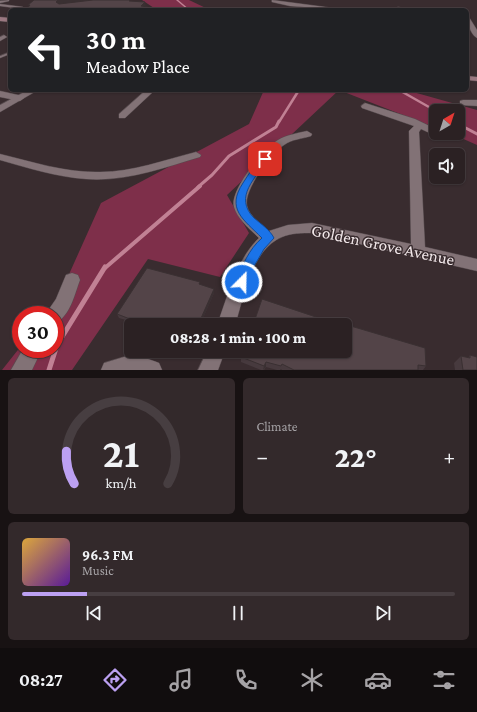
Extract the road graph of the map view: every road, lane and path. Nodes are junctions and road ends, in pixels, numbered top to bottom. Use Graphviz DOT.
graph roads {
  1 [pos="7,0"];
  2 [pos="274,1"];
  3 [pos="398,3"];
  4 [pos="0,4"];
  5 [pos="23,8"];
  6 [pos="317,8"];
  7 [pos="398,8"];
  8 [pos="470,16"];
  9 [pos="477,36"];
  10 [pos="30,92"];
  11 [pos="149,92"];
  12 [pos="0,94"];
  13 [pos="20,98"];
  14 [pos="477,103"];
  15 [pos="463,104"];
  16 [pos="365,106"];
  17 [pos="0,109"];
  18 [pos="122,116"];
  19 [pos="420,125"];
  20 [pos="429,130"];
  21 [pos="307,134"];
  22 [pos="196,155"];
  23 [pos="0,157"];
  24 [pos="268,238"];
  25 [pos="418,251"];
  26 [pos="477,265"];
  27 [pos="72,280"];
  28 [pos="61,306"];
  29 [pos="229,318"];
  30 [pos="28,358"];
  31 [pos="213,358"];
  32 [pos="21,370"];
  33 [pos="111,370"];
  34 [pos="152,370"];
  35 [pos="208,370"];
  1 -- 4 [label="street"];
  2 -- 6 [label="street"];
  3 -- 7 [label="street"];
  4 -- 5 [label="lane"];
  8 -- 9 [label="street"];
  10 -- 13 [label="street"];
  11 -- 18 [label="street"];
  12 -- 13 [label="street"];
  13 -- 17 [label="street"];
  14 -- 15 [label="street"];
  16 -- 19 [label="street"];
  19 -- 20 [label="street"];
  19 -- 25 [label="street"];
  21 -- 24 [label="street"];
  22 -- 23 [label="street"];
  24 -- 25 [label="street, Golden Grove Avenue"];
  24 -- 29 [label="street"];
  25 -- 26 [label="street, Golden Grove Avenue"];
  27 -- 28 [label="street"];
  30 -- 32 [label="street"];
  31 -- 35 [label="street"];
  33 -- 34 [label="street"];
}
